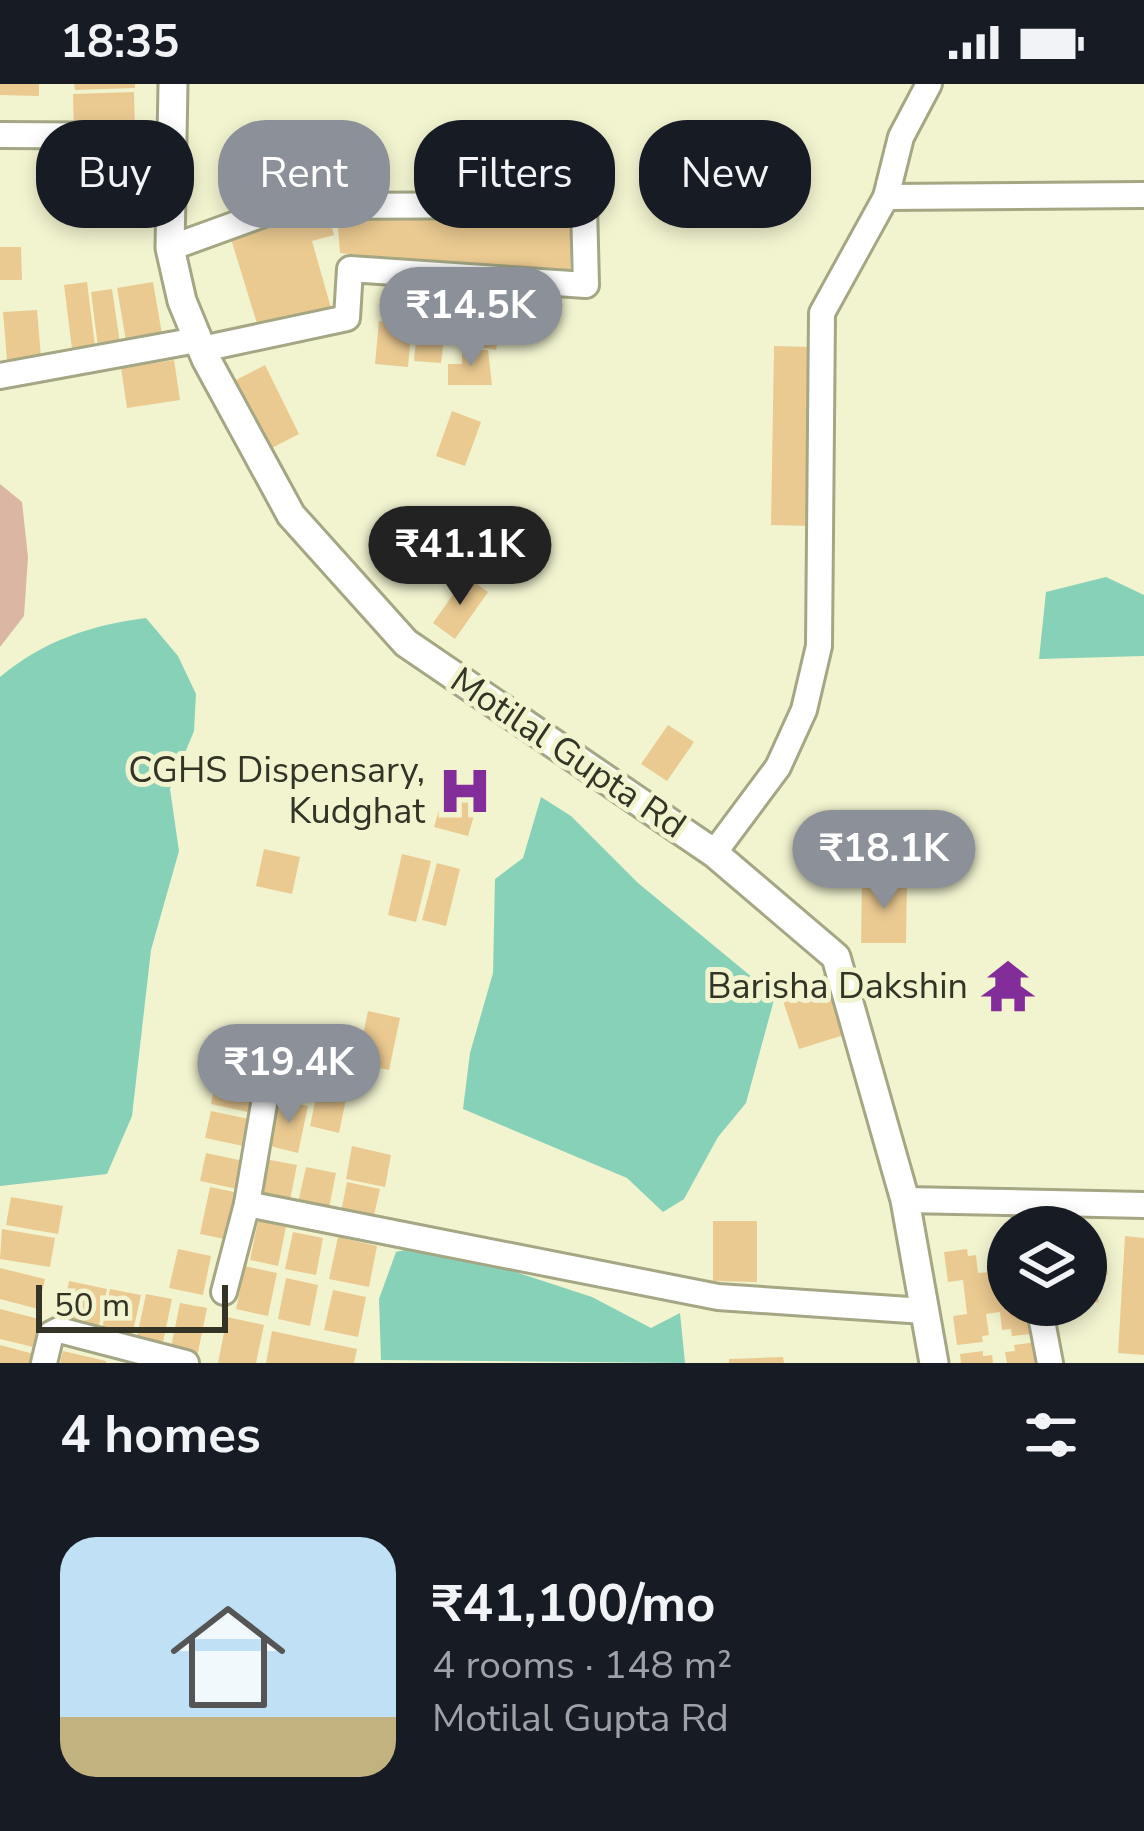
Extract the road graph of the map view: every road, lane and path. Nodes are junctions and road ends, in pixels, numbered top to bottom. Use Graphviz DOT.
graph roads {
  1 [pos="172,84"];
  2 [pos="929,84"];
  3 [pos="170,120"];
  4 [pos="0,135"];
  5 [pos="36,135"];
  6 [pos="1144,195"];
  7 [pos="886,197"];
  8 [pos="170,228"];
  9 [pos="170,248"];
  10 [pos="200,344"];
  11 [pos="0,376"];
  12 [pos="713,853"];
  13 [pos="274,1045"];
  14 [pos="905,1200"];
  15 [pos="247,1204"];
  16 [pos="1144,1205"];
  17 [pos="224,1292"];
  18 [pos="924,1311"];
  19 [pos="1043,1326"];
  20 [pos="44,1363"];
  21 [pos="187,1363"];
  22 [pos="934,1363"];
  23 [pos="1050,1363"];
  1 -- 3 [label="street, Motilal Gupta Rd"];
  2 -- 7 [label="street"];
  4 -- 5 [label="street"];
  6 -- 7 [label="street"];
  7 -- 12 [label="street"];
  8 -- 9 [label="street, Motilal Gupta Rd"];
  9 -- 10 [label="street, Motilal Gupta Rd"];
  9 -- 10 [label="street"];
  10 -- 11 [label="street"];
  10 -- 12 [label="street, Motilal Gupta Rd"];
  12 -- 14 [label="street, Motilal Gupta Rd"];
  13 -- 15 [label="street"];
  14 -- 16 [label="street"];
  14 -- 18 [label="street, Motilal Gupta Rd"];
  15 -- 17 [label="street"];
  15 -- 18 [label="street"];
  18 -- 22 [label="street, Motilal Gupta Rd"];
  19 -- 23 [label="street"];
  20 -- 21 [label="street"];
}
